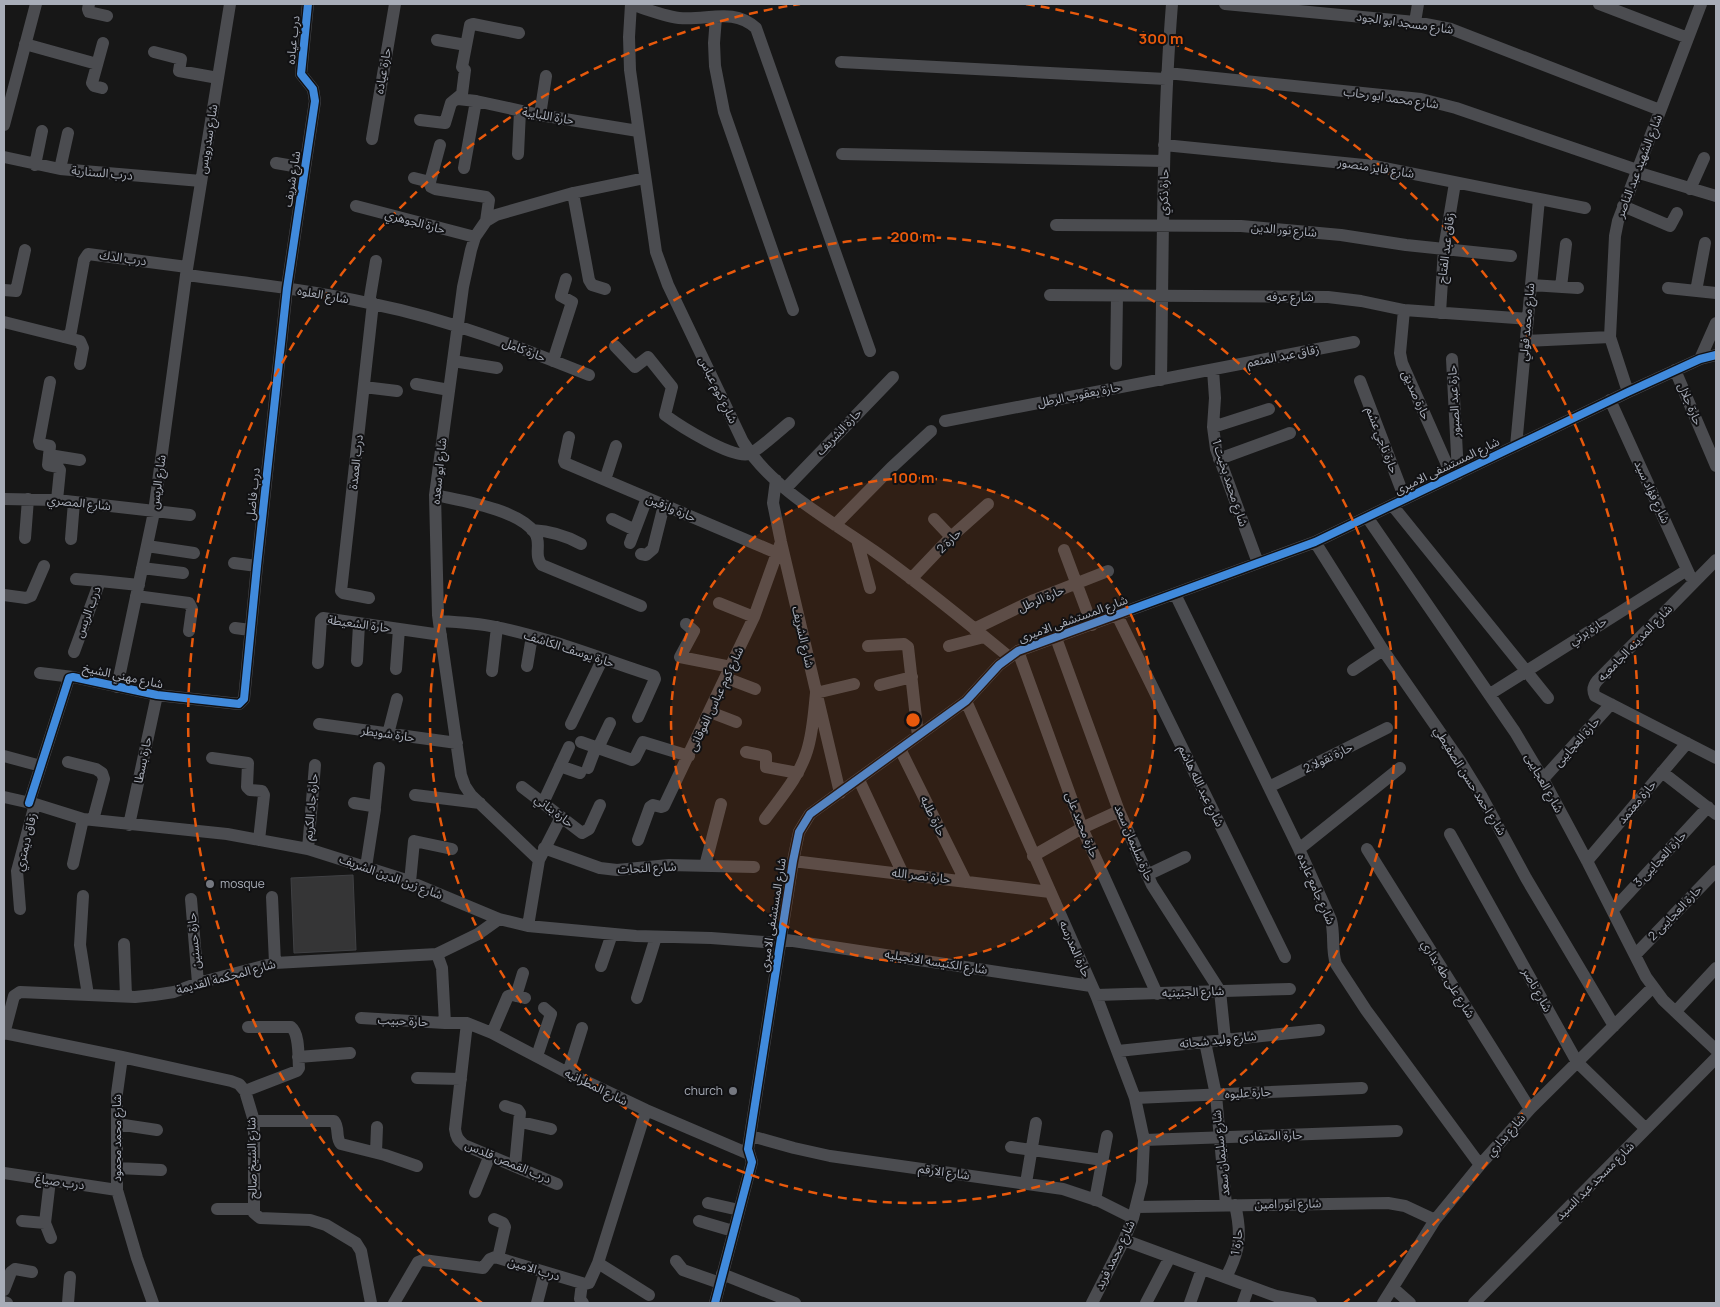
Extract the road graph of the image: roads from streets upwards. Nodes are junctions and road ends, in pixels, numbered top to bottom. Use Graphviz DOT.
graph roads {
  1 [pos="36,4"];
  2 [pos="89,4"];
  3 [pos="230,4"];
  4 [pos="308,4"];
  5 [pos="395,4"];
  6 [pos="631,4"];
  7 [pos="1172,4"];
  8 [pos="1226,4"];
  9 [pos="1418,4"];
  10 [pos="1600,4"];
  11 [pos="1701,4"];
  12 [pos="1285,7"];
  13 [pos="1355,10"];
  14 [pos="107,16"];
  15 [pos="716,17"];
  16 [pos="1415,22"];
  17 [pos="519,33"];
  18 [pos="1688,38"];
  19 [pos="437,40"];
  20 [pos="102,43"];
  21 [pos="25,44"];
  22 [pos="466,45"];
  23 [pos="154,52"];
  24 [pos="841,62"];
  25 [pos="97,64"];
  26 [pos="546,76"];
  27 [pos="1166,76"];
  28 [pos="218,78"];
  29 [pos="303,78"];
  30 [pos="102,88"];
  31 [pos="458,99"];
  32 [pos="476,101"];
  33 [pos="1660,110"];
  34 [pos="520,111"];
  35 [pos="540,115"];
  36 [pos="420,120"];
  37 [pos="4,125"];
  38 [pos="42,131"];
  39 [pos="638,131"];
  40 [pos="68,133"];
  41 [pos="372,139"];
  42 [pos="1164,145"];
  43 [pos="440,146"];
  44 [pos="518,154"];
  45 [pos="842,154"];
  46 [pos="4,157"];
  47 [pos="1704,158"];
  48 [pos="1164,161"];
  49 [pos="276,163"];
  50 [pos="35,165"];
  51 [pos="305,168"];
  52 [pos="464,168"];
  53 [pos="60,169"];
  54 [pos="1636,171"];
  55 [pos="414,178"];
  56 [pos="645,178"];
  57 [pos="201,181"];
  58 [pos="430,182"];
  59 [pos="1455,183"];
  60 [pos="1690,189"];
  61 [pos="573,193"];
  62 [pos="1716,196"];
  63 [pos="1539,199"];
  64 [pos="356,206"];
  65 [pos="1622,206"];
  66 [pos="1585,208"];
  67 [pos="1677,213"];
  68 [pos="486,221"];
  69 [pos="1056,224"];
  70 [pos="1163,225"];
  71 [pos="475,237"];
  72 [pos="1705,243"];
  73 [pos="1566,244"];
  74 [pos="1444,249"];
  75 [pos="25,250"];
  76 [pos="1511,256"];
  77 [pos="376,261"];
  78 [pos="186,271"];
  79 [pos="566,279"];
  80 [pos="1531,284"];
  81 [pos="1561,287"];
  82 [pos="286,288"];
  83 [pos="1578,288"];
  84 [pos="1668,288"];
  85 [pos="605,289"];
  86 [pos="4,290"];
  87 [pos="1696,291"];
  88 [pos="1716,293"];
  89 [pos="1050,295"];
  90 [pos="1117,296"];
  91 [pos="1162,297"];
  92 [pos="371,303"];
  93 [pos="793,310"];
  94 [pos="1404,310"];
  95 [pos="1440,313"];
  96 [pos="1528,319"];
  97 [pos="4,322"];
  98 [pos="1716,323"];
  99 [pos="458,326"];
  100 [pos="64,337"];
  101 [pos="1610,337"];
  102 [pos="1526,341"];
  103 [pos="1354,342"];
  104 [pos="615,346"];
  105 [pos="870,351"];
  106 [pos="1716,355"];
  107 [pos="1452,359"];
  108 [pos="1700,359"];
  109 [pos="453,361"];
  110 [pos="554,361"];
  111 [pos="80,364"];
  112 [pos="1116,364"];
  113 [pos="497,368"];
  114 [pos="1213,370"];
  115 [pos="1675,370"];
  116 [pos="589,375"];
  117 [pos="893,376"];
  118 [pos="1161,380"];
  119 [pos="50,382"];
  120 [pos="1360,382"];
  121 [pos="416,384"];
  122 [pos="364,387"];
  123 [pos="449,390"];
  124 [pos="397,391"];
  125 [pos="1628,392"];
  126 [pos="1610,400"];
  127 [pos="1270,409"];
  128 [pos="945,421"];
  129 [pos="789,424"];
  130 [pos="1213,428"];
  131 [pos="931,431"];
  132 [pos="1290,433"];
  133 [pos="569,437"];
  134 [pos="616,446"];
  135 [pos="1516,446"];
  136 [pos="750,454"];
  137 [pos="49,455"];
  138 [pos="1219,459"];
  139 [pos="80,460"];
  140 [pos="1716,466"];
  141 [pos="1455,475"];
  142 [pos="605,480"];
  143 [pos="781,484"];
  144 [pos="435,495"];
  145 [pos="647,498"];
  146 [pos="4,499"];
  147 [pos="28,499"];
  148 [pos="1405,499"];
  149 [pos="57,500"];
  150 [pos="74,502"];
  151 [pos="988,504"];
  152 [pos="664,505"];
  153 [pos="1392,505"];
  154 [pos="154,512"];
  155 [pos="190,515"];
  156 [pos="1367,517"];
  157 [pos="934,519"];
  158 [pos="612,520"];
  159 [pos="835,525"];
  160 [pos="532,530"];
  161 [pos="635,530"];
  162 [pos="951,537"];
  163 [pos="25,538"];
  164 [pos="71,539"];
  165 [pos="857,540"];
  166 [pos="1315,542"];
  167 [pos="630,543"];
  168 [pos="581,544"];
  169 [pos="147,546"];
  170 [pos="779,547"];
  171 [pos="1064,550"];
  172 [pos="194,552"];
  173 [pos="641,554"];
  174 [pos="1716,560"];
  175 [pos="234,563"];
  176 [pos="1258,563"];
  177 [pos="44,566"];
  178 [pos="257,566"];
  179 [pos="142,568"];
  180 [pos="1108,570"];
  181 [pos="1688,570"];
  182 [pos="183,573"];
  183 [pos="76,579"];
  184 [pos="911,579"];
  185 [pos="100,582"];
  186 [pos="1076,583"];
  187 [pos="1693,583"];
  188 [pos="870,588"];
  189 [pos="137,591"];
  190 [pos="1175,594"];
  191 [pos="4,595"];
  192 [pos="26,598"];
  193 [pos="369,598"];
  194 [pos="44,601"];
  195 [pos="720,603"];
  196 [pos="642,606"];
  197 [pos="1117,615"];
  198 [pos="754,617"];
  199 [pos="439,621"];
  200 [pos="359,624"];
  201 [pos="686,624"];
  202 [pos="1092,625"];
  203 [pos="497,627"];
  204 [pos="235,628"];
  205 [pos="399,629"];
  206 [pos="250,630"];
  207 [pos="189,631"];
  208 [pos="979,633"];
  209 [pos="441,635"];
  210 [pos="532,636"];
  211 [pos="1056,638"];
  212 [pos="868,646"];
  213 [pos="950,646"];
  214 [pos="1383,650"];
  215 [pos="74,652"];
  216 [pos="1014,654"];
  217 [pos="602,660"];
  218 [pos="357,661"];
  219 [pos="318,663"];
  220 [pos="527,666"];
  221 [pos="396,669"];
  222 [pos="1353,670"];
  223 [pos="492,671"];
  224 [pos="1525,671"];
  225 [pos="40,673"];
  226 [pos="728,673"];
  227 [pos="73,677"];
  228 [pos="912,677"];
  229 [pos="854,684"];
  230 [pos="880,685"];
  231 [pos="117,686"];
  232 [pos="755,690"];
  233 [pos="816,693"];
  234 [pos="1490,694"];
  235 [pos="157,695"];
  236 [pos="1548,698"];
  237 [pos="397,699"];
  238 [pos="966,701"];
  239 [pos="242,702"];
  240 [pos="1611,704"];
  241 [pos="710,712"];
  242 [pos="638,717"];
  243 [pos="736,722"];
  244 [pos="610,723"];
  245 [pos="319,724"];
  246 [pos="571,724"];
  247 [pos="1387,728"];
  248 [pos="388,734"];
  249 [pos="918,736"];
  250 [pos="457,743"];
  251 [pos="1686,743"];
  252 [pos="597,748"];
  253 [pos="900,749"];
  254 [pos="746,752"];
  255 [pos="4,756"];
  256 [pos="689,756"];
  257 [pos="212,758"];
  258 [pos="1716,758"];
  259 [pos="68,762"];
  260 [pos="315,765"];
  261 [pos="41,766"];
  262 [pos="560,766"];
  263 [pos="379,768"];
  264 [pos="1400,768"];
  265 [pos="1662,772"];
  266 [pos="798,773"];
  267 [pos="1543,779"];
  268 [pos="859,780"];
  269 [pos="522,787"];
  270 [pos="1269,787"];
  271 [pos="840,793"];
  272 [pos="415,795"];
  273 [pos="4,797"];
  274 [pos="354,803"];
  275 [pos="480,803"];
  276 [pos="543,803"];
  277 [pos="32,804"];
  278 [pos="721,804"];
  279 [pos="600,805"];
  280 [pos="375,807"];
  281 [pos="1119,811"];
  282 [pos="1712,811"];
  283 [pos="561,817"];
  284 [pos="765,819"];
  285 [pos="88,820"];
  286 [pos="129,825"];
  287 [pos="1082,828"];
  288 [pos="1450,834"];
  289 [pos="259,840"];
  290 [pos="638,840"];
  291 [pos="544,848"];
  292 [pos="308,849"];
  293 [pos="452,849"];
  294 [pos="1299,849"];
  295 [pos="1367,849"];
  296 [pos="1033,856"];
  297 [pos="1185,857"];
  298 [pos="539,860"];
  299 [pos="793,861"];
  300 [pos="1587,861"];
  301 [pos="73,864"];
  302 [pos="705,866"];
  303 [pos="366,867"];
  304 [pos="754,867"];
  305 [pos="1716,871"];
  306 [pos="903,874"];
  307 [pos="1147,875"];
  308 [pos="410,882"];
  309 [pos="966,882"];
  310 [pos="1050,892"];
  311 [pos="83,896"];
  312 [pos="272,897"];
  313 [pos="191,899"];
  314 [pos="20,909"];
  315 [pos="1612,910"];
  316 [pos="499,920"];
  317 [pos="528,926"];
  318 [pos="612,934"];
  319 [pos="656,937"];
  320 [pos="780,941"];
  321 [pos="124,944"];
  322 [pos="437,954"];
  323 [pos="1635,955"];
  324 [pos="1285,957"];
  325 [pos="275,963"];
  326 [pos="601,966"];
  327 [pos="1716,968"];
  328 [pos="523,973"];
  329 [pos="198,983"];
  330 [pos="1653,987"];
  331 [pos="1290,989"];
  332 [pos="1094,991"];
  333 [pos="1220,991"];
  334 [pos="1157,994"];
  335 [pos="88,995"];
  336 [pos="126,996"];
  337 [pos="637,998"];
  338 [pos="544,1008"];
  339 [pos="1676,1011"];
  340 [pos="361,1018"];
  341 [pos="444,1023"];
  342 [pos="466,1023"];
  343 [pos="248,1026"];
  344 [pos="1614,1026"];
  345 [pos="582,1028"];
  346 [pos="1319,1030"];
  347 [pos="492,1033"];
  348 [pos="4,1034"];
  349 [pos="1225,1039"];
  350 [pos="1205,1042"];
  351 [pos="1716,1050"];
  352 [pos="1118,1051"];
  353 [pos="350,1053"];
  354 [pos="122,1056"];
  355 [pos="536,1056"];
  356 [pos="298,1057"];
  357 [pos="1716,1058"];
  358 [pos="1577,1062"];
  359 [pos="568,1074"];
  360 [pos="417,1078"];
  361 [pos="460,1079"];
  362 [pos="1362,1088"];
  363 [pos="245,1091"];
  364 [pos="1216,1095"];
  365 [pos="1134,1098"];
  366 [pos="505,1106"];
  367 [pos="1530,1108"];
  368 [pos="646,1110"];
  369 [pos="254,1121"];
  370 [pos="521,1122"];
  371 [pos="1036,1123"];
  372 [pos="117,1124"];
  373 [pos="377,1127"];
  374 [pos="551,1129"];
  375 [pos="156,1130"];
  376 [pos="1646,1130"];
  377 [pos="1397,1131"];
  378 [pos="750,1136"];
  379 [pos="1107,1136"];
  380 [pos="1220,1138"];
  381 [pos="1144,1140"];
  382 [pos="1011,1148"];
  383 [pos="1032,1150"];
  384 [pos="376,1152"];
  385 [pos="749,1154"];
  386 [pos="490,1155"];
  387 [pos="1103,1160"];
  388 [pos="1480,1165"];
  389 [pos="417,1166"];
  390 [pos="515,1166"];
  391 [pos="117,1168"];
  392 [pos="160,1170"];
  393 [pos="4,1173"];
  394 [pos="50,1180"];
  395 [pos="1026,1183"];
  396 [pos="557,1184"];
  397 [pos="117,1190"];
  398 [pos="476,1192"];
  399 [pos="1095,1200"];
  400 [pos="708,1203"];
  401 [pos="1231,1205"];
  402 [pos="217,1209"];
  403 [pos="253,1209"];
  404 [pos="739,1210"];
  405 [pos="1135,1213"];
  406 [pos="494,1219"];
  407 [pos="1435,1220"];
  408 [pos="22,1221"];
  409 [pos="699,1222"];
  410 [pos="45,1223"];
  411 [pos="733,1231"];
  412 [pos="51,1238"];
  413 [pos="1124,1240"];
  414 [pos="1170,1257"];
  415 [pos="498,1258"];
  416 [pos="676,1261"];
  417 [pos="598,1264"];
  418 [pos="1202,1269"];
  419 [pos="32,1272"];
  420 [pos="545,1272"];
  421 [pos="70,1277"];
  422 [pos="1226,1277"];
  423 [pos="721,1278"];
  424 [pos="582,1283"];
  425 [pos="1255,1288"];
  426 [pos="1393,1288"];
  427 [pos="4,1290"];
  428 [pos="649,1295"];
  429 [pos="68,1303"];
  430 [pos="153,1303"];
  431 [pos="371,1303"];
  432 [pos="394,1303"];
  433 [pos="537,1303"];
  434 [pos="583,1303"];
  435 [pos="716,1303"];
  436 [pos="795,1303"];
  437 [pos="1092,1303"];
  438 [pos="1146,1303"];
  439 [pos="1190,1303"];
  440 [pos="1243,1303"];
  441 [pos="1257,1303"];
  442 [pos="1311,1303"];
  443 [pos="1383,1303"];
  444 [pos="1410,1303"];
  445 [pos="1474,1303"];
  1 -- 21 [label="street"];
  2 -- 14 [label="street"];
  3 -- 28 [label="street, شارع سدرويس"];
  4 -- 29 [label="street, درب عياده"];
  5 -- 41 [label="street, حارة عياده"];
  6 -- 15 [label="street"];
  6 -- 39 [label="street, شارع كوم عباس"];
  7 -- 27 [label="street, حارة ذكري"];
  8 -- 12 [label="street, شارع مسجد ابو الجود"];
  9 -- 16 [label="street"];
  10 -- 18 [label="street"];
  11 -- 18 [label="street, شارع الشهيد عبد الناصر"];
  12 -- 13 [label="street, شارع مسجد ابو الجود"];
  13 -- 16 [label="street, شارع مسجد ابو الجود"];
  15 -- 93 [label="street"];
  15 -- 105 [label="street"];
  16 -- 33 [label="street, شارع مسجد ابو الجود"];
  17 -- 22 [label="street"];
  18 -- 33 [label="street, شارع الشهيد عبد الناصر"];
  19 -- 22 [label="street"];
  20 -- 25 [label="street"];
  21 -- 25 [label="street"];
  21 -- 37 [label="street"];
  22 -- 31 [label="street"];
  23 -- 28 [label="street"];
  24 -- 27 [label="street, شارع محمد ابو رحاب"];
  25 -- 30 [label="street"];
  26 -- 35 [label="street"];
  27 -- 42 [label="street, حارة ذكري"];
  27 -- 54 [label="street, شارع محمد ابو رحاب"];
  28 -- 57 [label="street, شارع سدرويس"];
  29 -- 51 [label="street, شارع شريف"];
  31 -- 32 [label="street, حارة اللبايبة"];
  31 -- 36 [label="street"];
  32 -- 34 [label="street, حارة اللبايبة"];
  32 -- 52 [label="street"];
  33 -- 54 [label="street, شارع الشهيد عبد الناصر"];
  34 -- 35 [label="street, حارة اللبايبة"];
  34 -- 44 [label="street"];
  35 -- 39 [label="street, حارة اللبايبة"];
  38 -- 50 [label="street"];
  39 -- 56 [label="street, شارع كوم عباس"];
  40 -- 53 [label="street"];
  42 -- 48 [label="street, حارة ذكري"];
  42 -- 59 [label="street, شارع فايز منصور"];
  43 -- 58 [label="street"];
  45 -- 48 [label="street"];
  46 -- 50 [label="street, درب السنارية"];
  47 -- 60 [label="street"];
  48 -- 70 [label="street, حارة ذكري"];
  49 -- 51 [label="street"];
  50 -- 53 [label="street, درب السنارية"];
  51 -- 82 [label="street, شارع شريف"];
  53 -- 57 [label="street, درب السنارية"];
  54 -- 60 [label="street, شارع محمد ابو رحاب"];
  54 -- 65 [label="street, شارع الشهيد عبد الناصر"];
  55 -- 58 [label="street"];
  56 -- 61 [label="street"];
  56 -- 136 [label="street, شارع كوم عباس"];
  57 -- 78 [label="street, شارع سدرويس"];
  58 -- 68 [label="street"];
  59 -- 63 [label="street, شارع فايز منصور"];
  59 -- 74 [label="street, زقاق عبد الفتاح"];
  60 -- 62 [label="street, شارع محمد ابو رحاب"];
  61 -- 68 [label="street"];
  61 -- 85 [label="street"];
  63 -- 66 [label="street, شارع فايز منصور"];
  63 -- 80 [label="street, شارع محمد فولي"];
  64 -- 71 [label="street, حارة الجوهري"];
  65 -- 67 [label="street"];
  65 -- 101 [label="street, شارع الشهيد عبد الناصر"];
  68 -- 71 [label="street, شارع ابو سعده"];
  69 -- 70 [label="street, شارع نور الدين"];
  70 -- 74 [label="street, شارع نور الدين"];
  70 -- 91 [label="street, حارة ذكري"];
  71 -- 99 [label="street, شارع ابو سعده"];
  72 -- 87 [label="street"];
  73 -- 81 [label="street"];
  74 -- 76 [label="street, شارع نور الدين"];
  74 -- 95 [label="street, زقاق عبد الفتاح"];
  75 -- 86 [label="street"];
  77 -- 92 [label="street, درب العمدة"];
  78 -- 82 [label="street, شارع العلوه"];
  78 -- 100 [label="street, درب الدك"];
  78 -- 154 [label="street, شارع الريس"];
  79 -- 110 [label="street"];
  80 -- 81 [label="street"];
  80 -- 96 [label="street, شارع محمد فولي"];
  81 -- 83 [label="street"];
  82 -- 92 [label="street, شارع العلوه"];
  82 -- 178 [label="street, درب فاضل"];
  84 -- 87 [label="street"];
  87 -- 88 [label="street"];
  89 -- 90 [label="street, شارع عرفه"];
  90 -- 91 [label="street, شارع عرفه"];
  90 -- 112 [label="street"];
  91 -- 94 [label="street, شارع عرفه"];
  91 -- 118 [label="street, حارة ذكري"];
  92 -- 99 [label="street, شارع العلوه"];
  92 -- 122 [label="street, درب العمدة"];
  94 -- 95 [label="street, شارع عرفه"];
  94 -- 141 [label="street, حارة صديق"];
  95 -- 96 [label="street, شارع عرفه"];
  96 -- 102 [label="street, شارع محمد فولي"];
  97 -- 100 [label="street"];
  98 -- 108 [label="street"];
  99 -- 109 [label="street, شارع ابو سعده"];
  99 -- 110 [label="street, حارة كامل"];
  100 -- 111 [label="street"];
  101 -- 102 [label="street"];
  101 -- 125 [label="street, شارع الشهيد عبد الناصر"];
  102 -- 135 [label="street, شارع محمد فولي"];
  103 -- 114 [label="street, زقاق عبد المنعم"];
  104 -- 136 [label="street"];
  106 -- 108 [label="street, شارع المستشفى الاميرى"];
  107 -- 141 [label="street, حارة عبد الصبور"];
  108 -- 115 [label="street, شارع المستشفى الاميرى"];
  109 -- 113 [label="street"];
  109 -- 123 [label="street, شارع ابو سعده"];
  110 -- 116 [label="street, حارة كامل"];
  114 -- 118 [label="street, حارة يعقوب الرطل"];
  114 -- 130 [label="street, شارع محمد بخيت 1"];
  115 -- 125 [label="street, شارع المستشفى الاميرى"];
  115 -- 140 [label="street, حارة جلال"];
  117 -- 143 [label="street, حارة الشريف"];
  118 -- 128 [label="street, حارة يعقوب الرطل"];
  119 -- 137 [label="street"];
  120 -- 148 [label="street, حارة ناجي عشم"];
  121 -- 123 [label="street"];
  122 -- 124 [label="street"];
  122 -- 193 [label="street, درب العمدة"];
  123 -- 144 [label="street, شارع ابو سعده"];
  125 -- 126 [label="street, شارع المستشفى الاميرى"];
  126 -- 135 [label="street, شارع المستشفى الاميرى"];
  126 -- 181 [label="street, شارع فؤاد سيد"];
  127 -- 130 [label="street"];
  129 -- 136 [label="street"];
  130 -- 138 [label="street, شارع محمد بخيت 1"];
  131 -- 159 [label="street"];
  132 -- 138 [label="street"];
  133 -- 142 [label="street, حارة وازقين"];
  134 -- 142 [label="street"];
  135 -- 141 [label="street, شارع المستشفى الاميرى"];
  136 -- 143 [label="street, شارع كوم عباس"];
  137 -- 139 [label="street"];
  137 -- 149 [label="street"];
  138 -- 176 [label="street, شارع محمد بخيت 1"];
  141 -- 148 [label="street, شارع المستشفى الاميرى"];
  142 -- 145 [label="street, حارة وازقين"];
  143 -- 159 [label="street, شارع كوم عباس"];
  143 -- 170 [label="street, شارع الشريف"];
  144 -- 160 [label="street"];
  144 -- 199 [label="street, شارع ابو سعده"];
  145 -- 152 [label="street, حارة وازقين"];
  145 -- 161 [label="street"];
  146 -- 147 [label="street, شارع المصري"];
  147 -- 149 [label="street, شارع المصري"];
  147 -- 163 [label="street"];
  148 -- 153 [label="street, شارع المستشفى الاميرى"];
  149 -- 150 [label="street, شارع المصري"];
  150 -- 154 [label="street, شارع المصري"];
  150 -- 164 [label="street"];
  151 -- 162 [label="street, حارة 2"];
  152 -- 170 [label="street, حارة وازقين"];
  152 -- 173 [label="street"];
  153 -- 156 [label="street, شارع المستشفى الاميرى"];
  153 -- 224 [label="street"];
  154 -- 155 [label="street, شارع المصري"];
  154 -- 169 [label="street, شارع الريس"];
  156 -- 166 [label="street, شارع المستشفى الاميرى"];
  156 -- 234 [label="street, شارع العجايبى"];
  157 -- 162 [label="street"];
  158 -- 161 [label="street"];
  159 -- 165 [label="street, شارع كوم عباس"];
  160 -- 168 [label="street"];
  160 -- 196 [label="street"];
  161 -- 167 [label="street"];
  162 -- 184 [label="street, حارة 2"];
  165 -- 184 [label="street, شارع كوم عباس"];
  165 -- 188 [label="street"];
  166 -- 176 [label="street, شارع المستشفى الاميرى"];
  166 -- 214 [label="street, شارع احمد حسن الصفيطي"];
  169 -- 172 [label="street"];
  169 -- 179 [label="street, شارع الريس"];
  170 -- 198 [label="street, شارع كوم عباس الفوقانى"];
  170 -- 233 [label="street, شارع الشريف"];
  171 -- 186 [label="street"];
  174 -- 187 [label="street, شارع المدينه الجامعيه"];
  175 -- 178 [label="street"];
  176 -- 190 [label="street, شارع المستشفى الاميرى"];
  177 -- 192 [label="street"];
  178 -- 206 [label="street, درب فاضل"];
  179 -- 182 [label="street"];
  179 -- 189 [label="street, شارع الريس"];
  180 -- 186 [label="street, حارة الرطل"];
  181 -- 187 [label="street, شارع فؤاد سيد"];
  181 -- 224 [label="street, حارة برتي"];
  183 -- 185 [label="street"];
  184 -- 208 [label="street, شارع كوم عباس"];
  185 -- 189 [label="street, درب الريس"];
  185 -- 215 [label="street, درب الريس"];
  186 -- 202 [label="street"];
  186 -- 208 [label="street, حارة الرطل"];
  187 -- 240 [label="street, شارع المدينه الجامعيه"];
  189 -- 207 [label="street, درب الريس"];
  189 -- 231 [label="street, شارع الريس"];
  190 -- 197 [label="street, شارع المستشفى الاميرى"];
  190 -- 270 [label="street, شارع جامع عايده"];
  191 -- 192 [label="street"];
  192 -- 194 [label="street"];
  195 -- 198 [label="street"];
  197 -- 202 [label="street, شارع المستشفى الاميرى"];
  197 -- 324 [label="street, شارع عبد الله هاشم"];
  198 -- 226 [label="street, شارع كوم عباس الفوقانى"];
  199 -- 203 [label="street, حارة يوسف الكاشف"];
  199 -- 209 [label="street, شارع ابو سعده"];
  200 -- 205 [label="street, حارة الشعيطة"];
  200 -- 218 [label="street"];
  200 -- 219 [label="street, حارة الشعيطة"];
  201 -- 226 [label="street"];
  202 -- 211 [label="street, شارع المستشفى الاميرى"];
  203 -- 210 [label="street, حارة يوسف الكاشف"];
  203 -- 223 [label="street"];
  204 -- 206 [label="street"];
  205 -- 209 [label="street, حارة الشعيطة"];
  205 -- 221 [label="street"];
  206 -- 239 [label="street, درب فاضل"];
  208 -- 213 [label="street, حارة الرطل"];
  208 -- 216 [label="street, شارع كوم عباس"];
  209 -- 250 [label="street, شارع ابو سعده"];
  210 -- 217 [label="street, حارة يوسف الكاشف"];
  210 -- 220 [label="street"];
  211 -- 216 [label="street, شارع المستشفى الاميرى"];
  211 -- 281 [label="street, حارة سليمان سعد"];
  212 -- 228 [label="street"];
  214 -- 222 [label="street"];
  214 -- 344 [label="street, شارع احمد حسن الصفيطي"];
  216 -- 238 [label="street, شارع المستشفى الاميرى"];
  216 -- 287 [label="street, حارة محمد على"];
  217 -- 242 [label="street, حارة يوسف الكاشف"];
  217 -- 246 [label="street"];
  224 -- 234 [label="street, حارة برتي"];
  224 -- 236 [label="street"];
  225 -- 227 [label="street"];
  226 -- 232 [label="street"];
  226 -- 241 [label="street, شارع كوم عباس الفوقانى"];
  227 -- 231 [label="street, شارع مهني الشيخ"];
  227 -- 261 [label="street, شارع مهني الشيخ"];
  228 -- 230 [label="street"];
  228 -- 249 [label="street"];
  229 -- 233 [label="street"];
  231 -- 235 [label="street, شارع مهني الشيخ"];
  233 -- 266 [label="street"];
  233 -- 271 [label="street, شارع الشريف"];
  234 -- 267 [label="street, شارع العجايبى"];
  235 -- 239 [label="street, شارع مهني الشيخ"];
  235 -- 286 [label="street, حارة بسطا"];
  237 -- 248 [label="street"];
  238 -- 249 [label="street, شارع المستشفى الاميرى"];
  238 -- 296 [label="street, حارة المدرسه"];
  240 -- 251 [label="street, شارع المدينه الجامعيه"];
  240 -- 267 [label="street, حارة العجايبى"];
  241 -- 243 [label="street"];
  241 -- 256 [label="street, شارع كوم عباس الفوقانى"];
  244 -- 252 [label="street"];
  245 -- 248 [label="street, حارة شويطر"];
  247 -- 270 [label="street, حارة نقولا 2"];
  248 -- 250 [label="street, حارة شويطر"];
  249 -- 253 [label="street, شارع المستشفى الاميرى"];
  250 -- 275 [label="street, شارع ابو سعده"];
  251 -- 258 [label="street, شارع المدينه الجامعيه"];
  251 -- 265 [label="street, حارة معتمد"];
  252 -- 256 [label="street"];
  252 -- 262 [label="street"];
  252 -- 262 [label="street"];
  253 -- 268 [label="street, شارع المستشفى الاميرى"];
  253 -- 309 [label="street, حارة طلبه"];
  254 -- 266 [label="street"];
  255 -- 261 [label="street"];
  256 -- 290 [label="street, شارع كوم عباس الفوقانى"];
  257 -- 289 [label="street"];
  259 -- 285 [label="street"];
  260 -- 292 [label="street, حارة جاد الكريم"];
  261 -- 277 [label="street, شارع مهني الشيخ"];
  262 -- 276 [label="street"];
  263 -- 280 [label="street"];
  264 -- 294 [label="street"];
  265 -- 282 [label="street"];
  265 -- 300 [label="street, حارة معتمد"];
  266 -- 284 [label="street"];
  267 -- 300 [label="street, شارع العجايبى"];
  268 -- 271 [label="street, شارع المستشفى الاميرى"];
  268 -- 306 [label="street"];
  269 -- 276 [label="street, حارة بناني"];
  270 -- 294 [label="street, شارع جامع عايده"];
  271 -- 299 [label="street, شارع المستشفى الاميرى"];
  272 -- 275 [label="street"];
  273 -- 277 [label="street, شارع زين الدين الشريف"];
  274 -- 280 [label="street"];
  275 -- 298 [label="street, شارع ابو سعده"];
  276 -- 283 [label="street, حارة بناني"];
  277 -- 285 [label="street, شارع زين الدين الشريف"];
  277 -- 314 [label="street, زقاق ديمتري"];
  278 -- 302 [label="street"];
  279 -- 283 [label="street, حارة بناني"];
  280 -- 303 [label="street"];
  281 -- 287 [label="street"];
  281 -- 307 [label="street, حارة سليمان سعد"];
  282 -- 315 [label="street, حارة العجايبى 3"];
  283 -- 291 [label="street"];
  285 -- 286 [label="street, شارع زين الدين الشريف"];
  285 -- 301 [label="street"];
  286 -- 289 [label="street, شارع زين الدين الشريف"];
  287 -- 296 [label="street"];
  287 -- 334 [label="street, حارة محمد على"];
  288 -- 358 [label="street, شارع ناصر"];
  289 -- 292 [label="street, شارع زين الدين الشريف"];
  291 -- 298 [label="street"];
  291 -- 302 [label="street, شارع النحات"];
  292 -- 303 [label="street, شارع زين الدين الشريف"];
  293 -- 308 [label="street"];
  294 -- 388 [label="street, شارع جامع عايده"];
  295 -- 367 [label="street, شارع على طه بداري"];
  296 -- 310 [label="street, حارة المدرسه"];
  297 -- 307 [label="street"];
  298 -- 317 [label="street"];
  299 -- 306 [label="street, حارة نصر الله"];
  299 -- 320 [label="street, شارع المستشفى الاميرى"];
  300 -- 315 [label="street, شارع العجايبى"];
  302 -- 304 [label="street, شارع النحات"];
  303 -- 308 [label="street, شارع زين الدين الشريف"];
  305 -- 323 [label="street, حارة العجايبى 2"];
  306 -- 309 [label="street, حارة نصر الله"];
  307 -- 333 [label="street, حارة سليمان سعد"];
  308 -- 316 [label="street, شارع زين الدين الشريف"];
  309 -- 310 [label="street, حارة نصر الله"];
  310 -- 332 [label="street, حارة المدرسه"];
  311 -- 335 [label="street"];
  312 -- 325 [label="street"];
  313 -- 329 [label="street, حارة حسنين"];
  315 -- 323 [label="street, شارع العجايبى"];
  316 -- 317 [label="street, شارع زين الدين الشريف"];
  316 -- 322 [label="street, شارع المحكمة القديمة"];
  317 -- 318 [label="street, شارع زين الدين الشريف"];
  318 -- 319 [label="street, شارع زين الدين الشريف"];
  318 -- 326 [label="street"];
  319 -- 320 [label="street, شارع زين الدين الشريف"];
  319 -- 337 [label="street"];
  320 -- 332 [label="street, شارع الكنيسه الانجيليه"];
  320 -- 378 [label="street, شارع المستشفى الاميرى"];
  321 -- 336 [label="street"];
  322 -- 325 [label="street, شارع المحكمة القديمة"];
  322 -- 341 [label="street"];
  323 -- 330 [label="street, شارع العجايبى"];
  325 -- 329 [label="street, شارع المحكمة القديمة"];
  327 -- 339 [label="street"];
  328 -- 347 [label="street"];
  329 -- 336 [label="street, شارع المحكمة القديمة"];
  330 -- 339 [label="street, شارع العجايبى"];
  330 -- 344 [label="street, شارع بداري"];
  331 -- 333 [label="street, شارع الجنينيه"];
  332 -- 334 [label="street, شارع الجنينيه"];
  332 -- 352 [label="street, حارة المدرسه"];
  333 -- 334 [label="street, شارع الجنينيه"];
  333 -- 349 [label="street, حارة سليمان سعد"];
  335 -- 336 [label="street, شارع المحكمة القديمة"];
  335 -- 348 [label="street, شارع المحكمة القديمة"];
  338 -- 355 [label="street"];
  339 -- 351 [label="street, شارع العجايبى"];
  340 -- 341 [label="street, حارة حبيب"];
  341 -- 342 [label="street, شارع المطرانيه"];
  342 -- 347 [label="street, شارع المطرانيه"];
  342 -- 361 [label="street, درب القمص قلدس"];
  343 -- 356 [label="street"];
  344 -- 358 [label="street, شارع بداري"];
  345 -- 359 [label="street"];
  346 -- 349 [label="street, شارع وليد شحاته"];
  347 -- 355 [label="street, شارع المطرانيه"];
  348 -- 354 [label="street"];
  349 -- 350 [label="street, شارع وليد شحاته"];
  350 -- 352 [label="street, شارع وليد شحاته"];
  350 -- 364 [label="street, شارع سليمان سعد"];
  352 -- 365 [label="street, حارة المدرسه"];
  353 -- 356 [label="street"];
  354 -- 363 [label="street"];
  354 -- 372 [label="street, شارع محمد محمود"];
  355 -- 359 [label="street, شارع المطرانيه"];
  356 -- 363 [label="street"];
  357 -- 376 [label="street, شارع مسجد عبد السيد"];
  358 -- 367 [label="street, شارع بداري"];
  358 -- 376 [label="street, شارع ناصر"];
  359 -- 368 [label="street, شارع المطرانيه"];
  360 -- 361 [label="street"];
  361 -- 386 [label="street, درب القمص قلدس"];
  362 -- 364 [label="street, حارة عليوه"];
  363 -- 369 [label="street, شارع الشيخ صالح"];
  364 -- 365 [label="street, حارة عليوه"];
  364 -- 380 [label="street, شارع سليمان سعد"];
  365 -- 381 [label="street, حارة المدرسه"];
  366 -- 370 [label="street"];
  367 -- 388 [label="street, شارع بداري"];
  368 -- 385 [label="street, شارع المطرانيه"];
  368 -- 417 [label="street"];
  369 -- 384 [label="street"];
  369 -- 403 [label="street, شارع الشيخ صالح"];
  370 -- 374 [label="street"];
  370 -- 390 [label="street"];
  371 -- 383 [label="street"];
  372 -- 375 [label="street"];
  372 -- 391 [label="street, شارع محمد محمود"];
  373 -- 384 [label="street"];
  376 -- 445 [label="street, شارع مسجد عبد السيد"];
  377 -- 380 [label="street, حارة المتفادى"];
  378 -- 385 [label="street, شارع المستشفى الاميرى"];
  378 -- 395 [label="street, شارع الارقم"];
  379 -- 387 [label="street"];
  380 -- 381 [label="street, حارة المتفادى"];
  380 -- 401 [label="street, شارع سليمان سعد"];
  381 -- 405 [label="street, حارة المدرسه"];
  382 -- 383 [label="street"];
  383 -- 387 [label="street"];
  383 -- 395 [label="street"];
  384 -- 389 [label="street"];
  385 -- 404 [label="street, شارع المستشفى الاميرى"];
  386 -- 390 [label="street, درب القمص قلدس"];
  386 -- 398 [label="street"];
  387 -- 399 [label="street"];
  388 -- 407 [label="street, شارع بداري"];
  390 -- 396 [label="street, درب القمص قلدس"];
  391 -- 392 [label="street"];
  391 -- 397 [label="street, شارع محمد محمود"];
  393 -- 394 [label="street, درب صياغ"];
  394 -- 397 [label="street, درب صياغ"];
  394 -- 410 [label="street"];
  395 -- 399 [label="street, شارع الارقم"];
  397 -- 430 [label="street, شارع محمد محمود"];
  399 -- 405 [label="street, شارع الارقم"];
  400 -- 404 [label="street"];
  401 -- 405 [label="street, شارع انور امين"];
  401 -- 407 [label="street, شارع انور امين"];
  401 -- 422 [label="street, حارة 1"];
  402 -- 403 [label="street"];
  403 -- 431 [label="street, شارع الشيخ صالح"];
  404 -- 411 [label="street, شارع المستشفى الاميرى"];
  405 -- 413 [label="street, شارع محمد فريد"];
  406 -- 415 [label="street"];
  407 -- 426 [label="street, شارع بداري"];
  408 -- 410 [label="street"];
  409 -- 411 [label="street"];
  410 -- 412 [label="street"];
  411 -- 423 [label="street, شارع المستشفى الاميرى"];
  413 -- 414 [label="street"];
  413 -- 437 [label="street, شارع محمد فريد"];
  414 -- 418 [label="street"];
  414 -- 438 [label="street"];
  415 -- 420 [label="street, درب الامين"];
  415 -- 432 [label="street, درب الامين"];
  416 -- 423 [label="street"];
  417 -- 424 [label="street"];
  417 -- 428 [label="street"];
  418 -- 422 [label="street"];
  418 -- 439 [label="street"];
  419 -- 427 [label="street"];
  420 -- 424 [label="street, درب الامين"];
  420 -- 433 [label="street"];
  421 -- 429 [label="street"];
  422 -- 425 [label="street"];
  423 -- 435 [label="street, شارع المستشفى الاميرى"];
  423 -- 436 [label="street"];
  424 -- 434 [label="street"];
  425 -- 440 [label="street"];
  425 -- 441 [label="street"];
  425 -- 442 [label="street"];
  426 -- 443 [label="street, شارع بداري"];
  426 -- 444 [label="street"];
}
